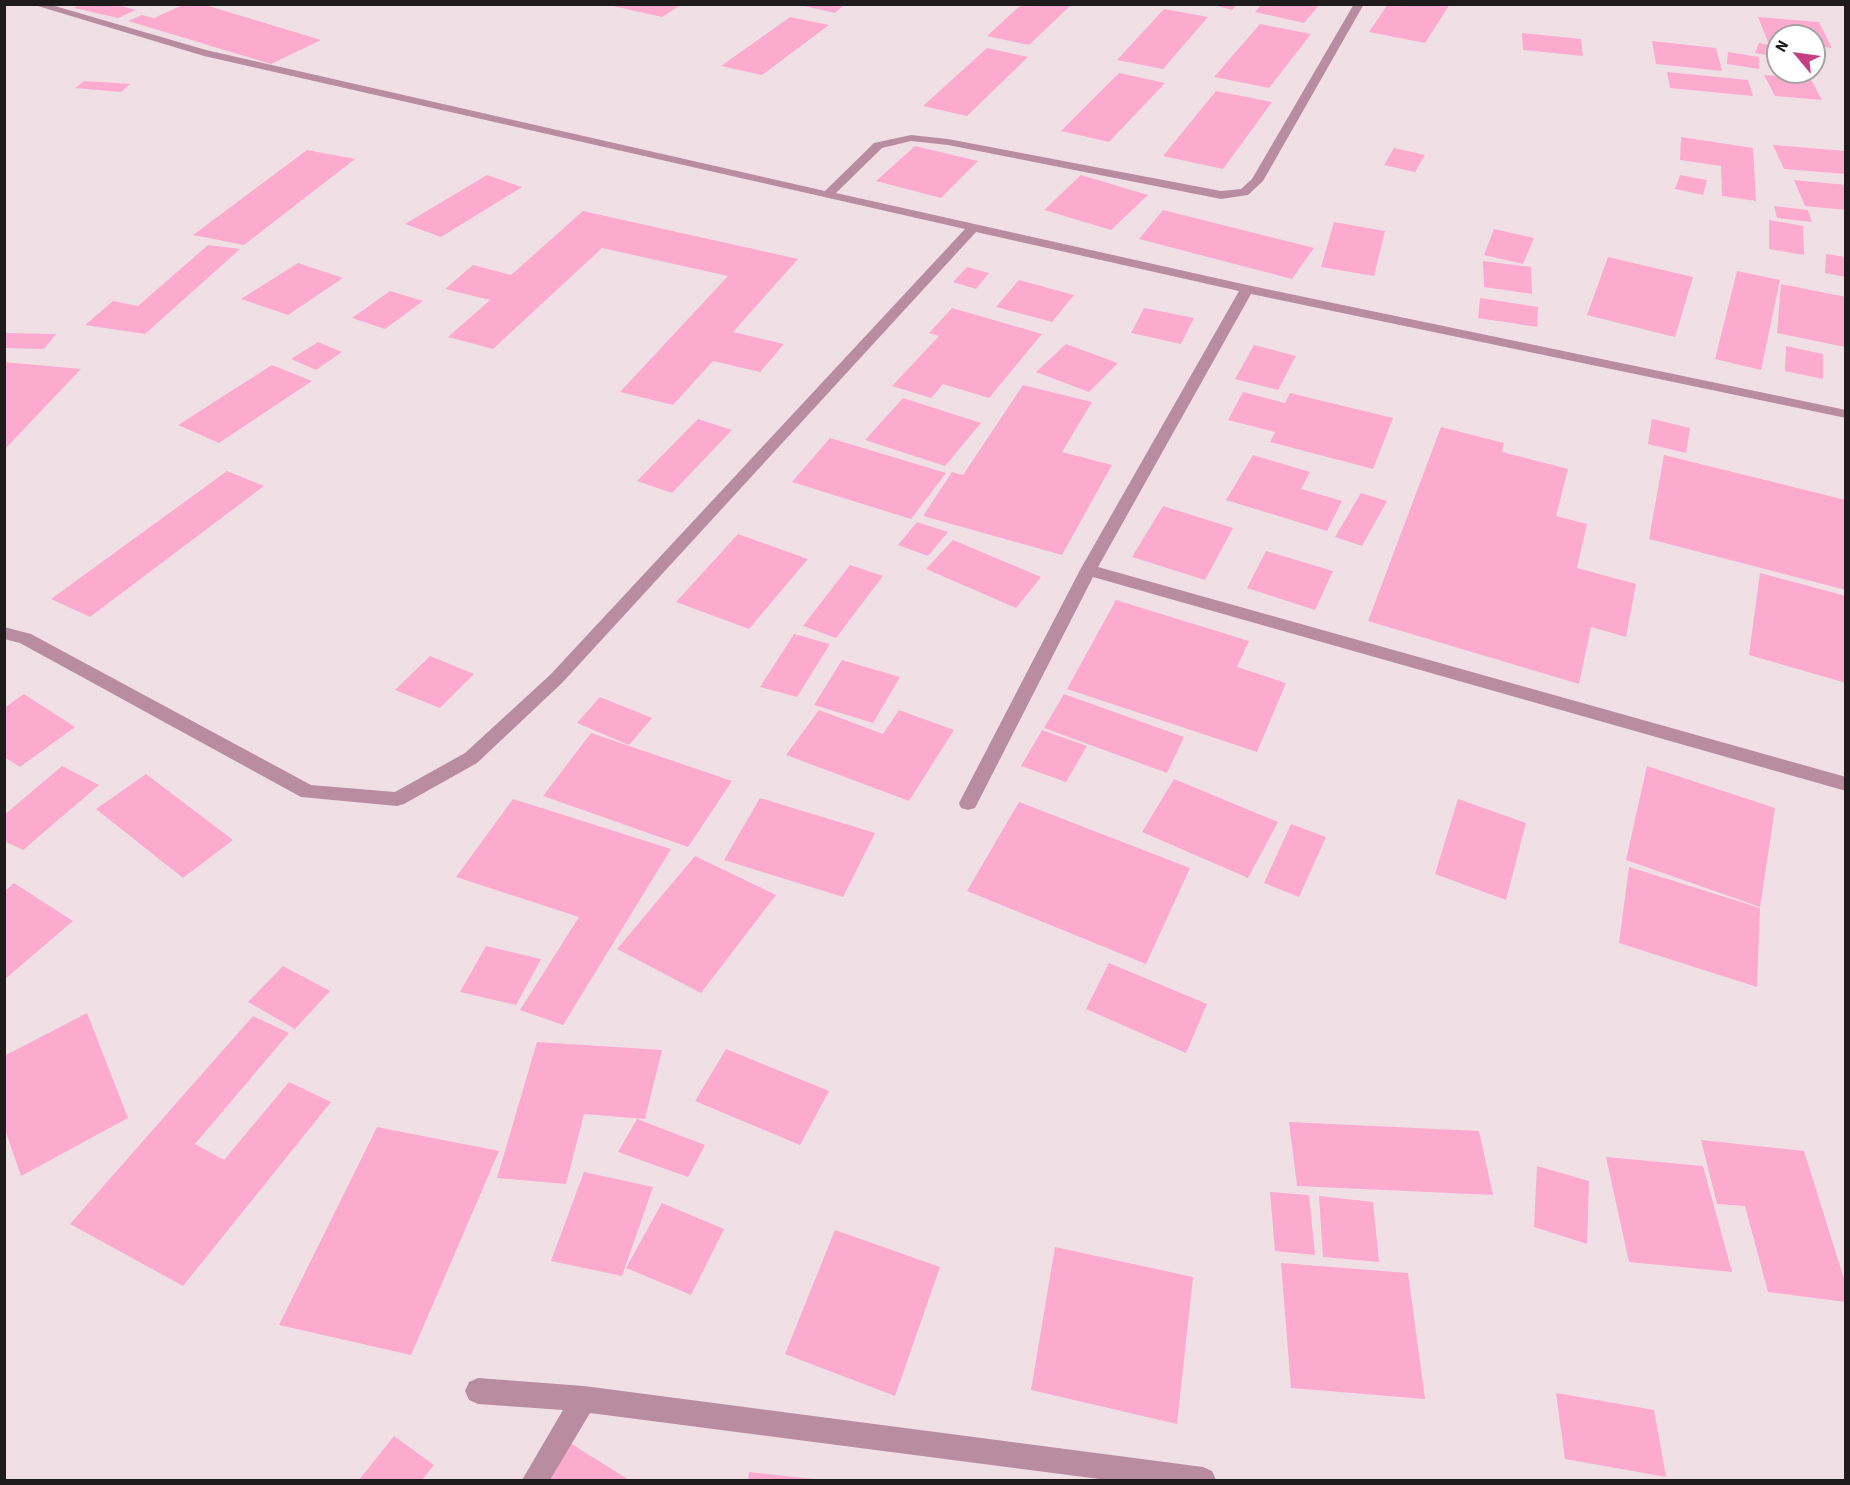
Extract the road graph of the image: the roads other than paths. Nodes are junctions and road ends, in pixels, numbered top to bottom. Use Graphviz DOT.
graph roads {
  1 [pos="36,4"];
  2 [pos="1359,4"];
  3 [pos="828,195"];
  4 [pos="974,227"];
  5 [pos="1247,289"];
  6 [pos="1845,414"];
  7 [pos="1088,570"];
  8 [pos="4,633"];
  9 [pos="1845,784"];
  10 [pos="968,803"];
  11 [pos="478,1391"];
  12 [pos="584,1399"];
  13 [pos="535,1480"];
  14 [pos="1203,1480"];
  1 -- 3 [label="street"];
  2 -- 3 [label="street"];
  3 -- 4 [label="street"];
  4 -- 5 [label="street"];
  4 -- 8 [label="street"];
  5 -- 6 [label="street"];
  5 -- 7 [label="street"];
  7 -- 9 [label="street"];
  7 -- 10 [label="street"];
  11 -- 12 [label="street"];
  12 -- 13 [label="street"];
  12 -- 14 [label="street"];
}
